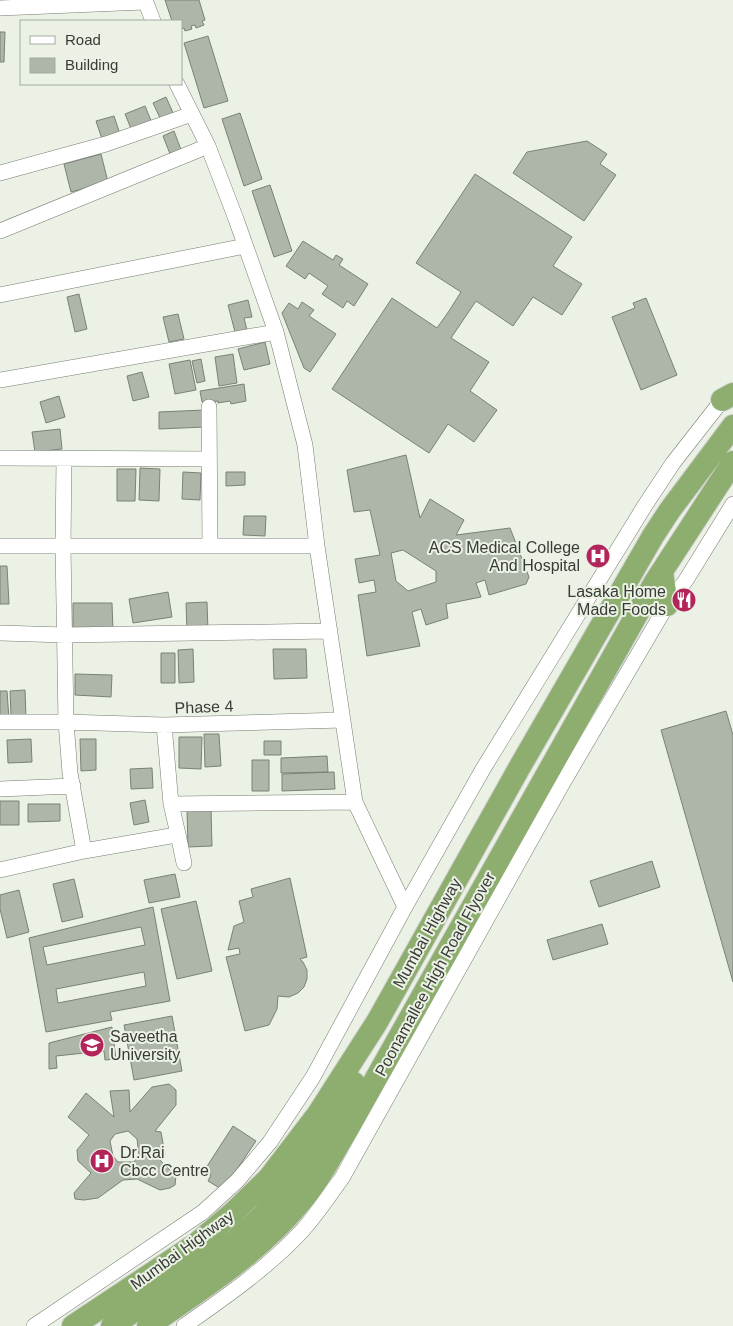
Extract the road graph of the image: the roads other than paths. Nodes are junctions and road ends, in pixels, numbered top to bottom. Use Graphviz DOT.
graph roads {
  1 [pos="145,1"];
  2 [pos="0,8"];
  3 [pos="153,20"];
  4 [pos="178,85"];
  5 [pos="192,114"];
  6 [pos="208,146"];
  7 [pos="0,172"];
  8 [pos="0,231"];
  9 [pos="246,246"];
  10 [pos="0,295"];
  11 [pos="276,332"];
  12 [pos="0,380"];
  13 [pos="729,394"];
  14 [pos="209,407"];
  15 [pos="733,426"];
  16 [pos="0,458"];
  17 [pos="64,459"];
  18 [pos="209,459"];
  19 [pos="733,462"];
  20 [pos="725,485"];
  21 [pos="733,504"];
  22 [pos="0,546"];
  23 [pos="210,546"];
  24 [pos="317,546"];
  25 [pos="63,547"];
  26 [pos="662,572"];
  27 [pos="667,604"];
  28 [pos="330,631"];
  29 [pos="0,633"];
  30 [pos="65,635"];
  31 [pos="343,720"];
  32 [pos="0,722"];
  33 [pos="66,722"];
  34 [pos="164,725"];
  35 [pos="72,786"];
  36 [pos="0,789"];
  37 [pos="355,802"];
  38 [pos="171,804"];
  39 [pos="178,834"];
  40 [pos="84,852"];
  41 [pos="184,863"];
  42 [pos="0,870"];
  43 [pos="405,907"];
  44 [pos="413,958"];
  45 [pos="119,1323"];
  46 [pos="34,1326"];
  47 [pos="73,1326"];
  48 [pos="148,1326"];
  49 [pos="184,1326"];
  1 -- 2 [label="street"];
  1 -- 3 [label="street"];
  4 -- 5 [label="street"];
  5 -- 6 [label="street"];
  5 -- 7 [label="street"];
  6 -- 8 [label="street"];
  6 -- 9 [label="street"];
  9 -- 10 [label="street"];
  9 -- 11 [label="street"];
  11 -- 12 [label="street"];
  11 -- 24 [label="street"];
  13 -- 43 [label="street"];
  14 -- 18 [label="street"];
  15 -- 44 [label="highway, Mumbai Highway"];
  16 -- 17 [label="street"];
  17 -- 18 [label="street"];
  17 -- 25 [label="street"];
  18 -- 23 [label="street"];
  19 -- 20 [label="highway"];
  20 -- 26 [label="highway"];
  21 -- 27 [label="street"];
  22 -- 25 [label="street"];
  23 -- 24 [label="street"];
  23 -- 25 [label="street"];
  24 -- 28 [label="street"];
  25 -- 30 [label="street"];
  26 -- 27 [label="highway"];
  26 -- 48 [label="highway, Poonamallee High Road Flyover"];
  27 -- 49 [label="street"];
  28 -- 30 [label="street"];
  28 -- 31 [label="street"];
  29 -- 30 [label="street"];
  30 -- 33 [label="street"];
  31 -- 34 [label="street, Phase 4"];
  31 -- 37 [label="street"];
  32 -- 33 [label="street, Phase 4"];
  33 -- 34 [label="street, Phase 4"];
  33 -- 35 [label="street"];
  34 -- 38 [label="street"];
  35 -- 36 [label="street"];
  35 -- 40 [label="street"];
  37 -- 38 [label="street"];
  37 -- 43 [label="street"];
  38 -- 39 [label="street"];
  39 -- 40 [label="street"];
  39 -- 41 [label="street"];
  40 -- 42 [label="street"];
  43 -- 46 [label="street"];
  44 -- 45 [label="highway"];
  44 -- 47 [label="highway, Mumbai Highway"];
}
